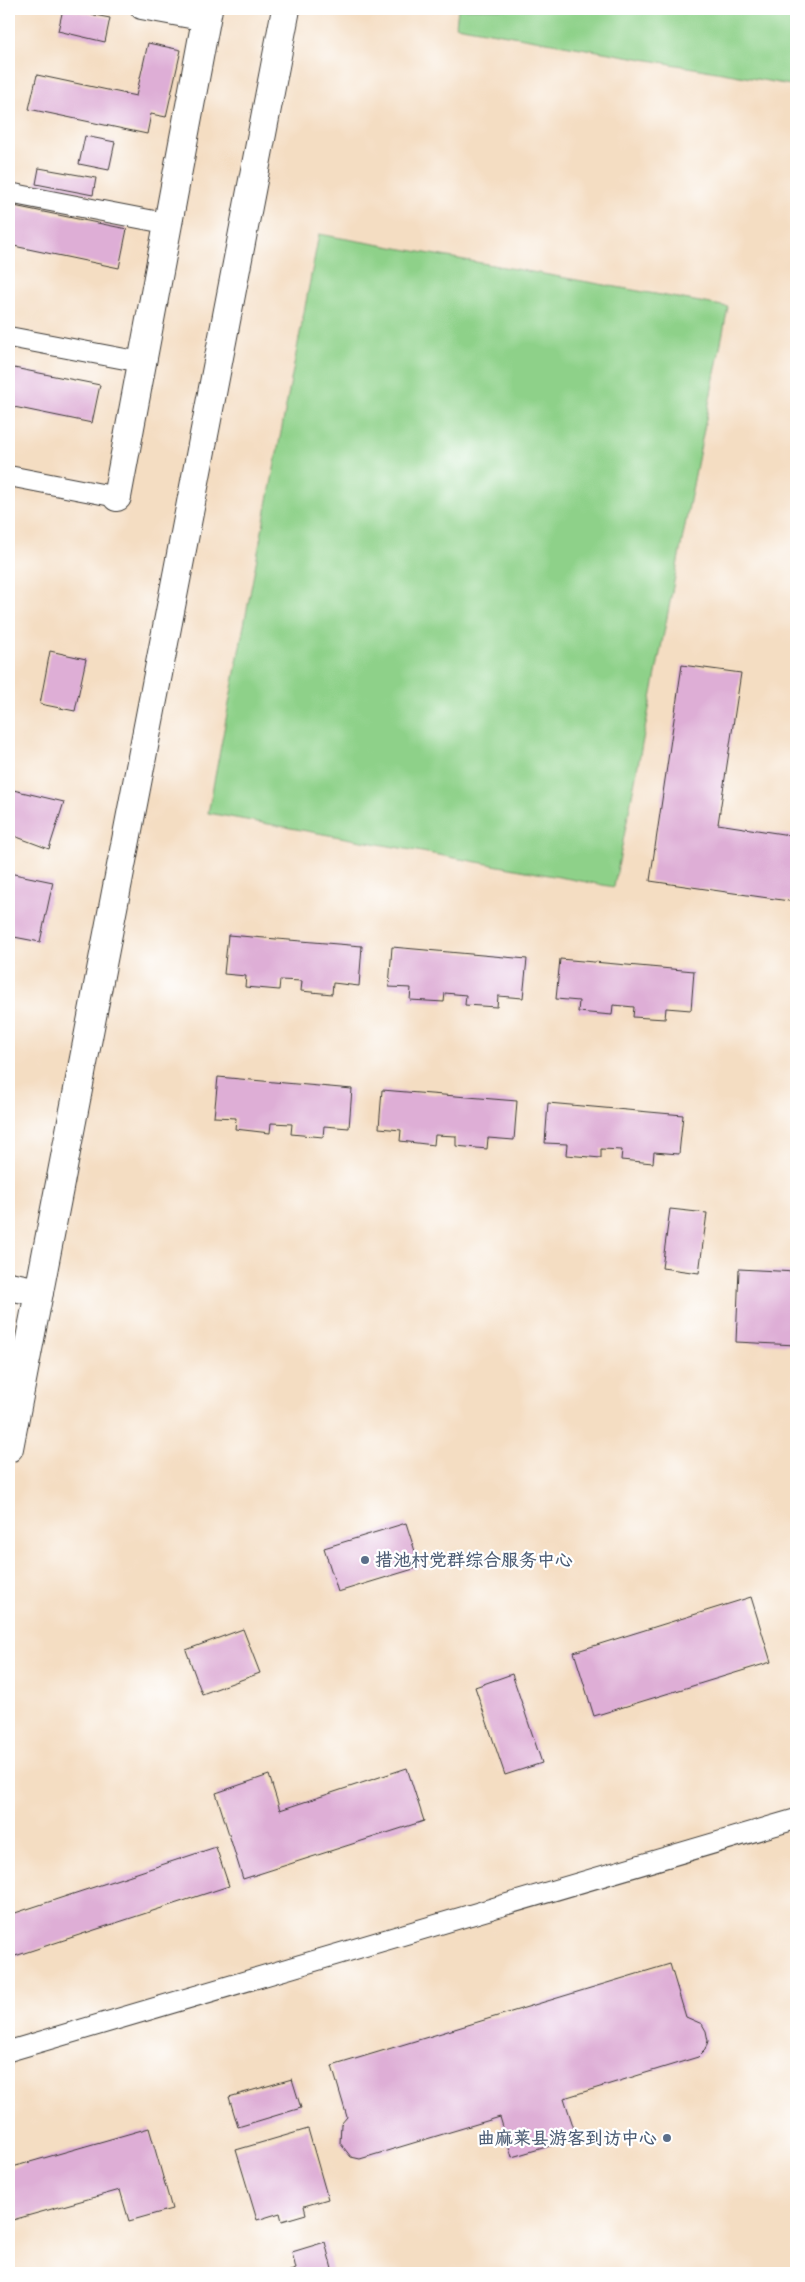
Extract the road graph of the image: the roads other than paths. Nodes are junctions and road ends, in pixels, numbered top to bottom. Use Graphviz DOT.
graph roads {
  1 [pos="141,9"];
  2 [pos="286,9"];
  3 [pos="207,15"];
  4 [pos="9,193"];
  5 [pos="170,224"];
  6 [pos="9,337"];
  7 [pos="141,362"];
  8 [pos="9,476"];
  9 [pos="117,497"];
  10 [pos="9,1286"];
  11 [pos="39,1292"];
  12 [pos="9,1448"];
  13 [pos="796,1819"];
  14 [pos="9,2051"];
  1 -- 3 [label="lane"];
  2 -- 11 [label="street"];
  3 -- 5 [label="street"];
  4 -- 5 [label="lane"];
  5 -- 7 [label="street"];
  6 -- 7 [label="lane"];
  7 -- 9 [label="street"];
  8 -- 9 [label="lane"];
  10 -- 11 [label="street"];
  11 -- 12 [label="street"];
  13 -- 14 [label="lane"];
}
